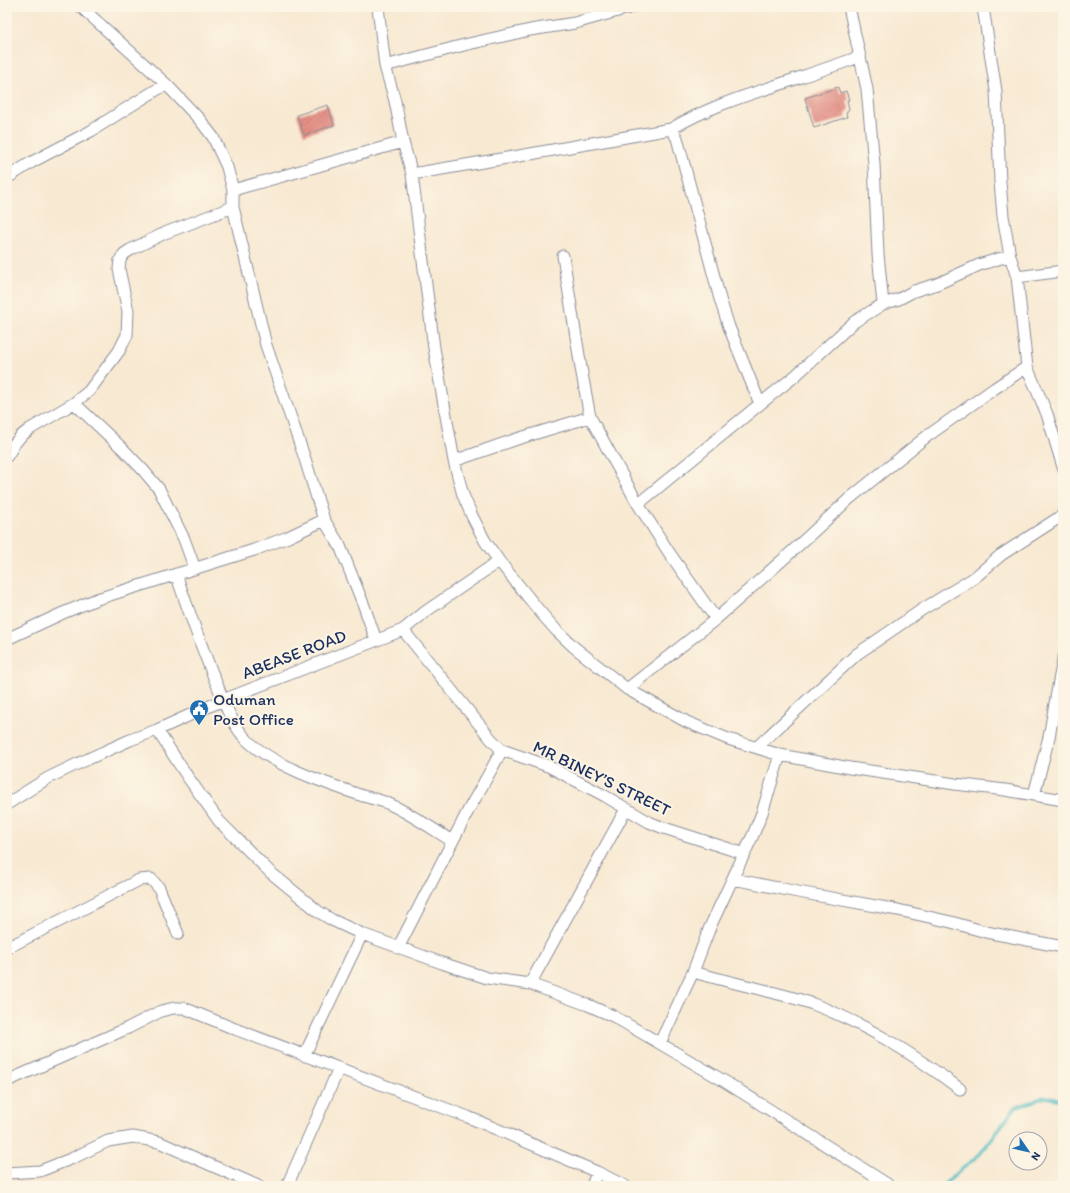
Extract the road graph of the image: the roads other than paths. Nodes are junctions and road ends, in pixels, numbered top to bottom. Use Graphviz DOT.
graph roads {
  1 [pos="81,7"];
  2 [pos="378,7"];
  3 [pos="632,7"];
  4 [pos="849,7"];
  5 [pos="983,7"];
  6 [pos="859,57"];
  7 [pos="385,66"];
  8 [pos="166,84"];
  9 [pos="671,129"];
  10 [pos="403,142"];
  11 [pos="412,174"];
  12 [pos="7,178"];
  13 [pos="233,190"];
  14 [pos="233,207"];
  15 [pos="563,256"];
  16 [pos="1010,256"];
  17 [pos="1063,271"];
  18 [pos="1017,277"];
  19 [pos="883,304"];
  20 [pos="1027,367"];
  21 [pos="74,403"];
  22 [pos="760,404"];
  23 [pos="590,417"];
  24 [pos="7,456"];
  25 [pos="454,462"];
  26 [pos="1063,467"];
  27 [pos="638,504"];
  28 [pos="1063,515"];
  29 [pos="324,520"];
  30 [pos="499,561"];
  31 [pos="195,569"];
  32 [pos="176,574"];
  33 [pos="716,618"];
  34 [pos="403,630"];
  35 [pos="7,639"];
  36 [pos="376,640"];
  37 [pos="1063,659"];
  38 [pos="627,689"];
  39 [pos="223,700"];
  40 [pos="157,730"];
  41 [pos="757,747"];
  42 [pos="502,750"];
  43 [pos="780,755"];
  44 [pos="1034,795"];
  45 [pos="1063,800"];
  46 [pos="7,804"];
  47 [pos="626,808"];
  48 [pos="452,841"];
  49 [pos="745,854"];
  50 [pos="733,879"];
  51 [pos="178,934"];
  52 [pos="362,934"];
  53 [pos="1063,947"];
  54 [pos="7,948"];
  55 [pos="398,948"];
  56 [pos="693,972"];
  57 [pos="530,984"];
  58 [pos="660,1043"];
  59 [pos="304,1056"];
  60 [pos="339,1068"];
  61 [pos="7,1081"];
  62 [pos="960,1089"];
  63 [pos="597,1172"];
  64 [pos="7,1173"];
  65 [pos="887,1184"];
  66 [pos="254,1185"];
  67 [pos="287,1186"];
  68 [pos="592,1186"];
  69 [pos="625,1186"];
  1 -- 8 [label="street"];
  2 -- 7 [label="street"];
  3 -- 7 [label="street"];
  4 -- 6 [label="street"];
  5 -- 16 [label="street"];
  6 -- 9 [label="street"];
  6 -- 19 [label="street"];
  7 -- 10 [label="street"];
  8 -- 12 [label="street"];
  8 -- 13 [label="street"];
  9 -- 11 [label="street"];
  9 -- 22 [label="street"];
  10 -- 11 [label="street"];
  10 -- 13 [label="street"];
  11 -- 25 [label="street"];
  13 -- 14 [label="street"];
  14 -- 21 [label="street"];
  14 -- 29 [label="street"];
  15 -- 23 [label="street"];
  16 -- 18 [label="street"];
  16 -- 19 [label="street"];
  17 -- 18 [label="street"];
  18 -- 20 [label="street"];
  19 -- 22 [label="street"];
  20 -- 26 [label="street"];
  20 -- 33 [label="street"];
  21 -- 24 [label="street"];
  21 -- 31 [label="street"];
  22 -- 27 [label="street"];
  23 -- 25 [label="street"];
  23 -- 27 [label="street"];
  25 -- 30 [label="street"];
  27 -- 33 [label="street"];
  28 -- 41 [label="street"];
  29 -- 31 [label="street"];
  29 -- 36 [label="street"];
  30 -- 34 [label="street, ABEASE ROAD"];
  30 -- 38 [label="street"];
  31 -- 32 [label="street"];
  32 -- 35 [label="street"];
  32 -- 39 [label="street"];
  33 -- 38 [label="street"];
  34 -- 36 [label="street, ABEASE ROAD"];
  34 -- 42 [label="street, MR BINEY’S STREET"];
  36 -- 39 [label="street, ABEASE ROAD"];
  37 -- 44 [label="street"];
  38 -- 41 [label="street"];
  39 -- 40 [label="street, ABEASE ROAD"];
  39 -- 48 [label="street"];
  40 -- 46 [label="street, ABEASE ROAD"];
  40 -- 52 [label="street"];
  41 -- 43 [label="street"];
  42 -- 47 [label="street, MR BINEY’S STREET"];
  42 -- 48 [label="street"];
  43 -- 44 [label="street"];
  43 -- 49 [label="street"];
  44 -- 45 [label="street"];
  47 -- 49 [label="street, MR BINEY’S STREET"];
  47 -- 57 [label="street"];
  48 -- 55 [label="street"];
  49 -- 50 [label="street"];
  50 -- 53 [label="street"];
  50 -- 56 [label="street"];
  51 -- 54 [label="street"];
  52 -- 55 [label="street"];
  52 -- 59 [label="street"];
  55 -- 57 [label="street"];
  56 -- 58 [label="street"];
  56 -- 62 [label="street"];
  57 -- 58 [label="street"];
  58 -- 65 [label="street"];
  59 -- 60 [label="street"];
  59 -- 61 [label="street"];
  60 -- 63 [label="street"];
  60 -- 67 [label="street"];
  63 -- 68 [label="street"];
  63 -- 69 [label="street"];
  64 -- 66 [label="street"];
}
